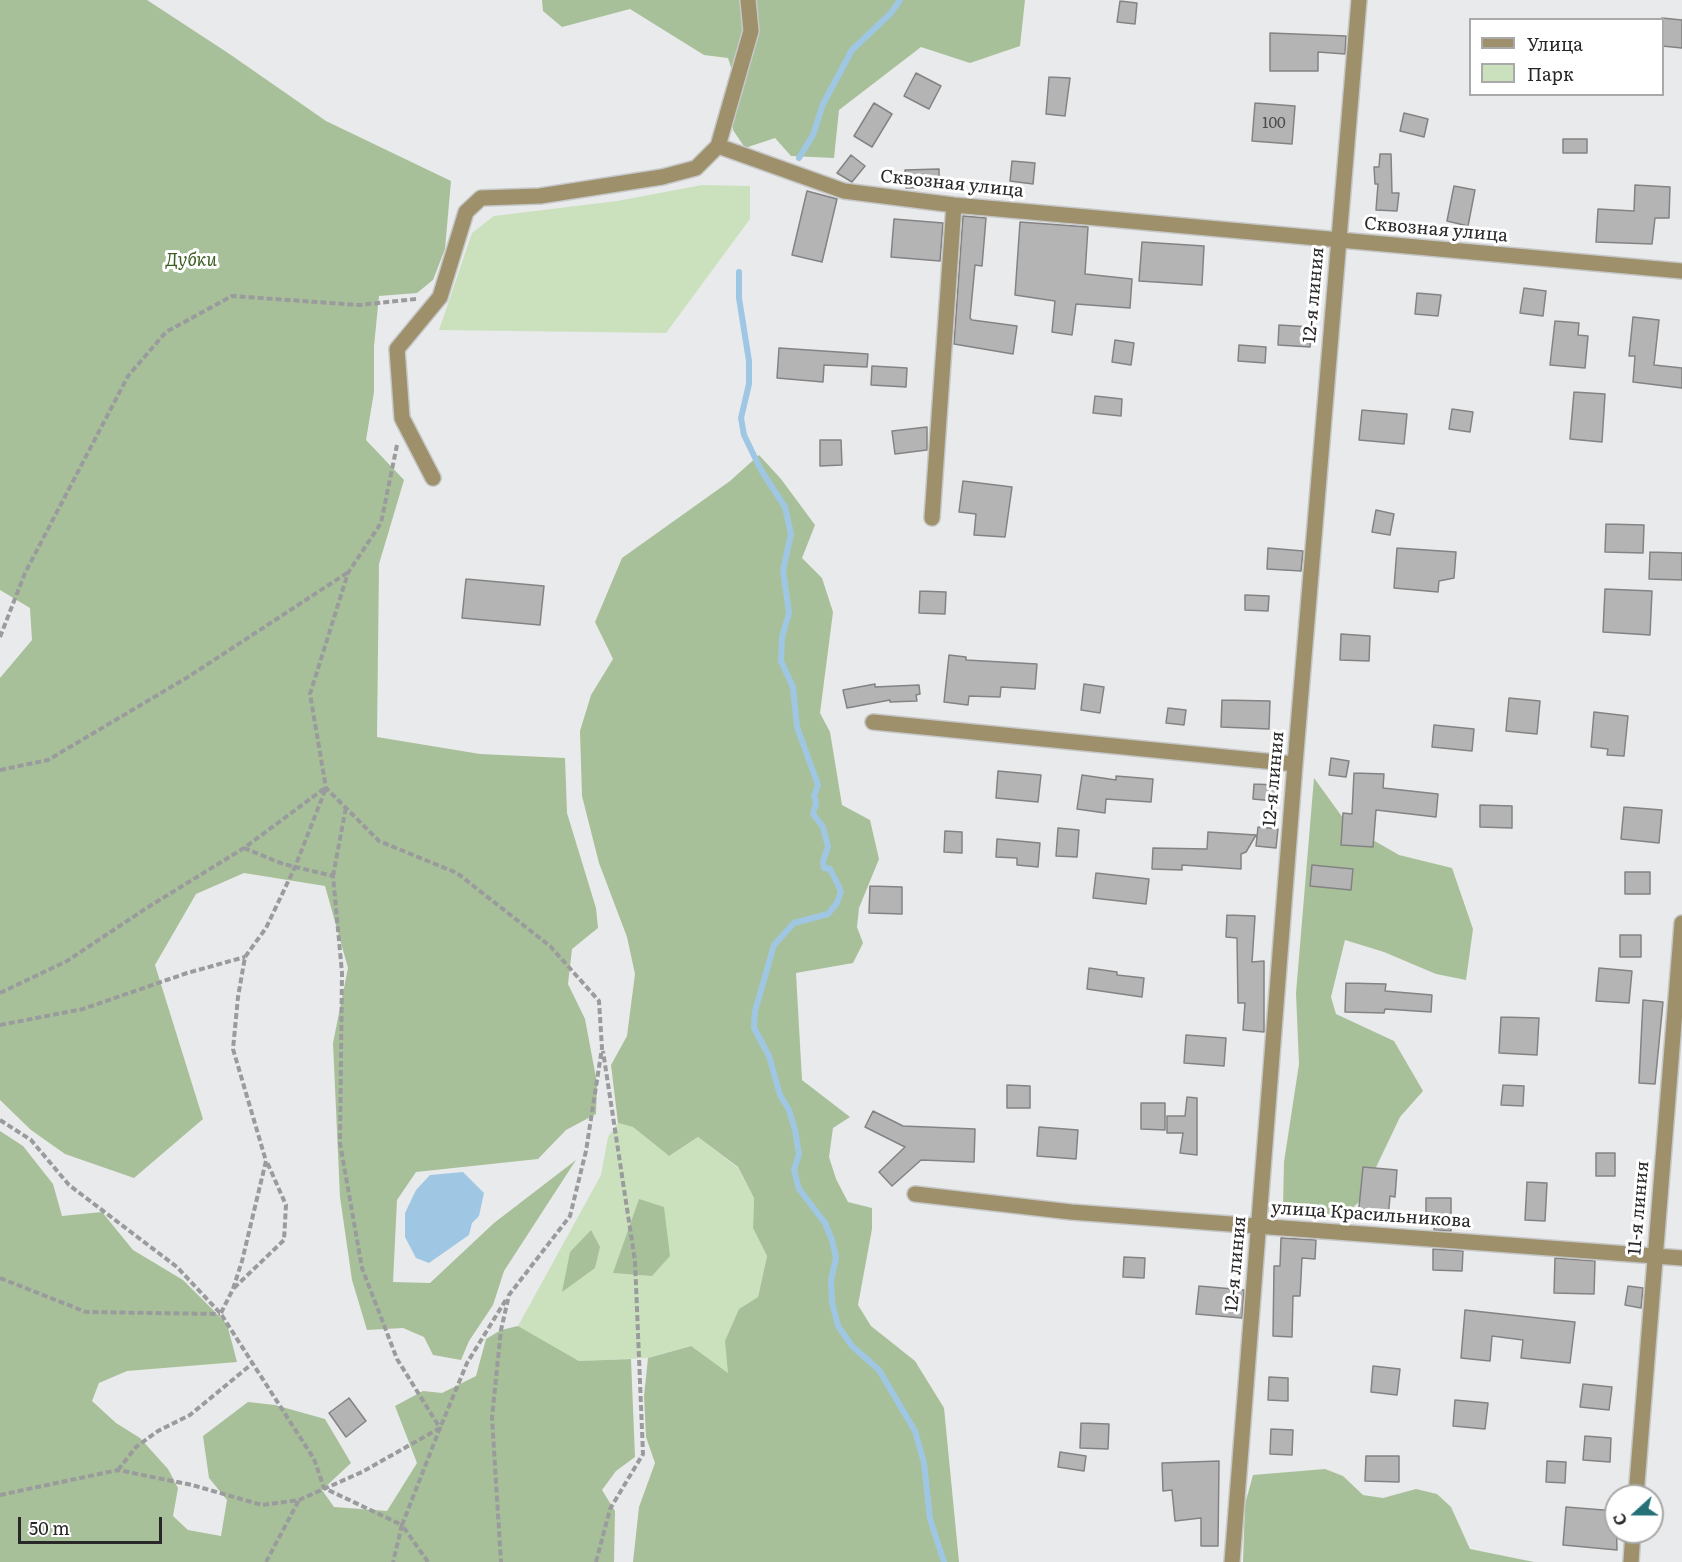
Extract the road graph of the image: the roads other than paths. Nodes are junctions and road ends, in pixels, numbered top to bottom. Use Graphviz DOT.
graph roads {
  1 [pos="748,0"];
  2 [pos="1359,0"];
  3 [pos="718,146"];
  4 [pos="954,205"];
  5 [pos="1338,240"];
  6 [pos="1682,271"];
  7 [pos="433,478"];
  8 [pos="932,518"];
  9 [pos="873,722"];
  10 [pos="1295,764"];
  11 [pos="1682,923"];
  12 [pos="915,1194"];
  13 [pos="1259,1226"];
  14 [pos="1655,1256"];
  15 [pos="1682,1258"];
  16 [pos="1637,1484"];
  17 [pos="1633,1544"];
  18 [pos="1233,1562"];
  19 [pos="1631,1562"];
  1 -- 3 [label="street"];
  2 -- 5 [label="street, 12-я линия"];
  3 -- 4 [label="street, Сквозная улица"];
  3 -- 7 [label="street"];
  4 -- 5 [label="street, Сквозная улица"];
  4 -- 8 [label="street"];
  5 -- 6 [label="street, Сквозная улица"];
  5 -- 10 [label="street, 12-я линия"];
  9 -- 10 [label="street"];
  10 -- 13 [label="street, 12-я линия"];
  11 -- 14 [label="street, 11-я линия"];
  12 -- 13 [label="street, улица Красильникова"];
  13 -- 14 [label="street, улица Красильникова"];
  13 -- 18 [label="street, 12-я линия"];
  14 -- 15 [label="street, улица Красильникова"];
  14 -- 16 [label="street, 11-я линия"];
  17 -- 19 [label="street"];
}
